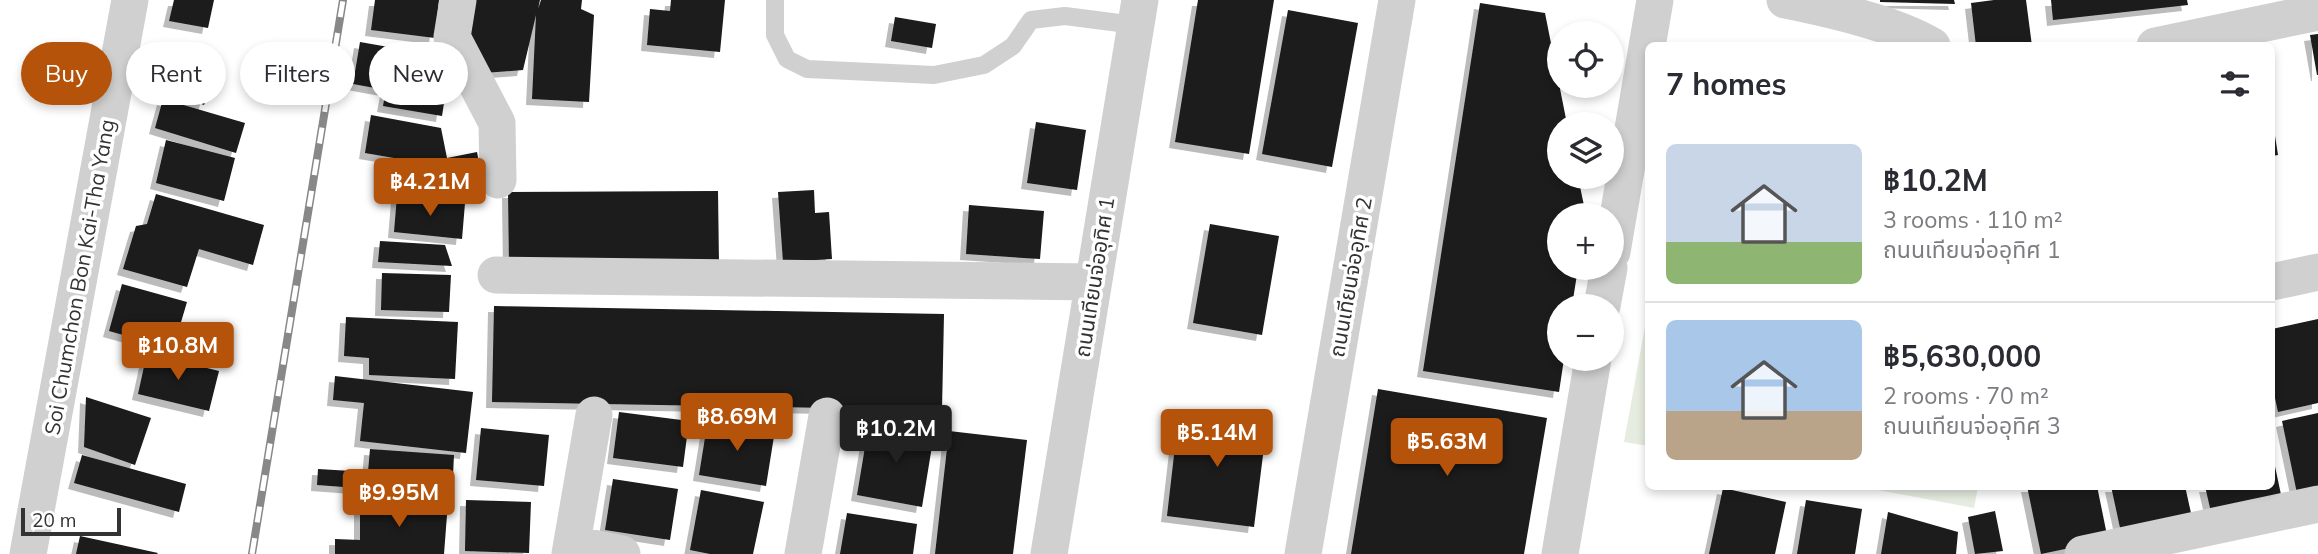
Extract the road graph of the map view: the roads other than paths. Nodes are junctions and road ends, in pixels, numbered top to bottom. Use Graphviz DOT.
graph roads {
  1 [pos="130,0"];
  2 [pos="458,0"];
  3 [pos="775,0"];
  4 [pos="1397,0"];
  5 [pos="1655,0"];
  6 [pos="1785,0"];
  7 [pos="1829,5"];
  8 [pos="2318,12"];
  9 [pos="1138,13"];
  10 [pos="1648,42"];
  11 [pos="1925,42"];
  12 [pos="2174,42"];
  13 [pos="1645,59"];
  14 [pos="498,180"];
  15 [pos="1620,203"];
  16 [pos="2318,272"];
  17 [pos="496,275"];
  18 [pos="2275,281"];
  19 [pos="1093,282"];
  20 [pos="1591,371"];
  21 [pos="594,415"];
  22 [pos="827,416"];
  23 [pos="2318,504"];
  24 [pos="571,549"];
  25 [pos="29,554"];
  26 [pos="622,554"];
  27 [pos="803,554"];
  28 [pos="1049,554"];
  29 [pos="1303,554"];
  30 [pos="1560,554"];
  31 [pos="2083,554"];
  1 -- 25 [label="street, Soi Chumchon Bon Kai-Tha Yang"];
  2 -- 14 [label="street"];
  3 -- 9 [label="lane"];
  4 -- 29 [label="street, ถนนเทียนจ่ออุทิศ 2"];
  5 -- 10 [label="street"];
  6 -- 7 [label="street"];
  7 -- 11 [label="street"];
  8 -- 12 [label="street"];
  9 -- 19 [label="street, ถนนเทียนจ่ออุทิศ 1"];
  13 -- 15 [label="street"];
  16 -- 18 [label="street"];
  17 -- 19 [label="street"];
  19 -- 28 [label="street, ถนนเทียนจ่ออุทิศ 1"];
  20 -- 30 [label="street"];
  21 -- 24 [label="street"];
  22 -- 27 [label="street"];
  23 -- 31 [label="street"];
  24 -- 26 [label="street"];
}
